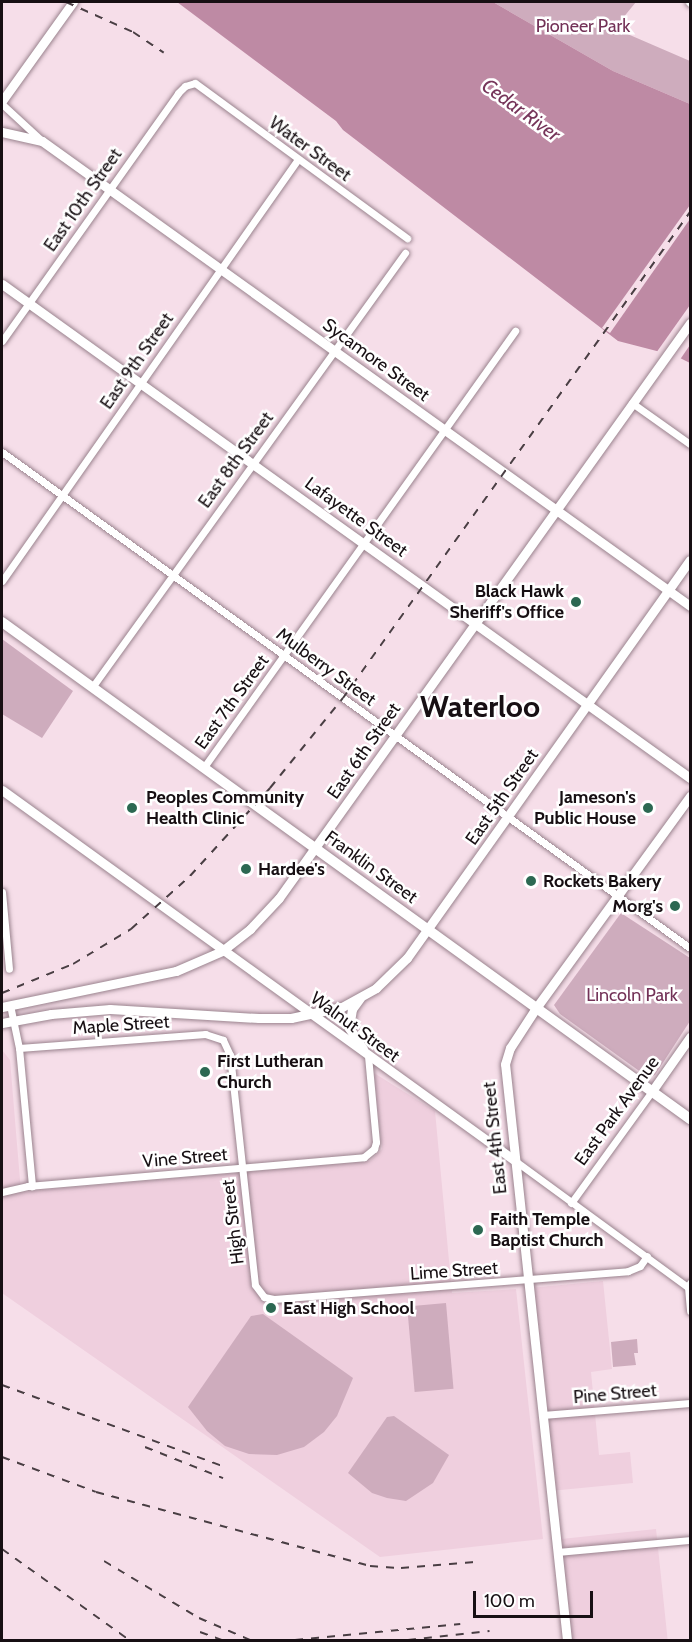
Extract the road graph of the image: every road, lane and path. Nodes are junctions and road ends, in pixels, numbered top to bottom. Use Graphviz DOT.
graph roads {
  1 [pos="72,2"];
  2 [pos="195,83"];
  3 [pos="2,103"];
  4 [pos="2,132"];
  5 [pos="42,141"];
  6 [pos="298,159"];
  7 [pos="110,189"];
  8 [pos="407,238"];
  9 [pos="405,253"];
  10 [pos="221,269"];
  11 [pos="2,284"];
  12 [pos="28,303"];
  13 [pos="690,323"];
  14 [pos="515,331"];
  15 [pos="2,341"];
  16 [pos="334,350"];
  17 [pos="141,383"];
  18 [pos="633,403"];
  19 [pos="446,431"];
  20 [pos="690,444"];
  21 [pos="2,452"];
  22 [pos="252,463"];
  23 [pos="62,496"];
  24 [pos="556,510"];
  25 [pos="364,544"];
  26 [pos="690,560"];
  27 [pos="171,575"];
  28 [pos="2,581"];
  29 [pos="669,591"];
  30 [pos="690,606"];
  31 [pos="2,622"];
  32 [pos="475,623"];
  33 [pos="284,656"];
  34 [pos="93,686"];
  35 [pos="588,704"];
  36 [pos="395,736"];
  37 [pos="204,767"];
  38 [pos="690,778"];
  39 [pos="2,790"];
  40 [pos="690,796"];
  41 [pos="508,817"];
  42 [pos="316,847"];
  43 [pos="2,892"];
  44 [pos="618,896"];
  45 [pos="429,928"];
  46 [pos="690,948"];
  47 [pos="222,951"];
  48 [pos="9,969"];
  49 [pos="360,998"];
  50 [pos="6,1006"];
  51 [pos="536,1008"];
  52 [pos="309,1015"];
  53 [pos="14,1020"];
  54 [pos="2,1023"];
  55 [pos="690,1037"];
  56 [pos="223,1040"];
  57 [pos="19,1048"];
  58 [pos="368,1056"];
  59 [pos="652,1091"];
  60 [pos="690,1119"];
  61 [pos="514,1160"];
  62 [pos="242,1168"];
  63 [pos="32,1186"];
  64 [pos="2,1192"];
  65 [pos="571,1203"];
  66 [pos="647,1256"];
  67 [pos="527,1280"];
  68 [pos="690,1286"];
  69 [pos="259,1294"];
  70 [pos="690,1311"];
  71 [pos="690,1403"];
  72 [pos="543,1415"];
  73 [pos="690,1540"];
  74 [pos="558,1552"];
  75 [pos="567,1641"];
  1 -- 3 [label="street"];
  2 -- 6 [label="street, Water Street"];
  2 -- 7 [label="street, East 10th Street"];
  3 -- 5 [label="street, Sycamore Street"];
  4 -- 5 [label="street, Sycamore Street"];
  5 -- 7 [label="street, Sycamore Street"];
  6 -- 8 [label="street, Water Street"];
  6 -- 10 [label="street, East 9th Street"];
  7 -- 10 [label="street, Sycamore Street"];
  7 -- 12 [label="street, East 10th Street"];
  9 -- 16 [label="street, East 8th Street"];
  10 -- 16 [label="street, Sycamore Street"];
  10 -- 17 [label="street, East 9th Street"];
  11 -- 12 [label="street, Lafayette Street"];
  12 -- 15 [label="street, East 10th Street"];
  12 -- 17 [label="street, Lafayette Street"];
  13 -- 18 [label="street, East 6th Street"];
  14 -- 19 [label="street, East 7th Street"];
  16 -- 19 [label="street, Sycamore Street"];
  16 -- 22 [label="street, East 8th Street"];
  17 -- 22 [label="street, Lafayette Street"];
  17 -- 23 [label="street, East 9th Street"];
  18 -- 20 [label="street"];
  18 -- 24 [label="street, East 6th Street"];
  19 -- 24 [label="street, Sycamore Street"];
  19 -- 25 [label="street, East 7th Street"];
  21 -- 23 [label="street, Mulberry Street"];
  22 -- 25 [label="street, Lafayette Street"];
  22 -- 27 [label="street, East 8th Street"];
  23 -- 27 [label="street, Mulberry Street"];
  23 -- 28 [label="street, East 9th Street"];
  24 -- 29 [label="street, Sycamore Street"];
  24 -- 32 [label="street, East 6th Street"];
  25 -- 32 [label="street, Lafayette Street"];
  25 -- 33 [label="street, East 7th Street"];
  26 -- 29 [label="street, East 5th Street"];
  27 -- 33 [label="street, Mulberry Street"];
  27 -- 34 [label="street, East 8th Street"];
  29 -- 30 [label="street, Sycamore Street"];
  29 -- 35 [label="street, East 5th Street"];
  31 -- 34 [label="main road, Franklin Street"];
  32 -- 35 [label="street, Lafayette Street"];
  32 -- 36 [label="street, East 6th Street"];
  33 -- 36 [label="street, Mulberry Street"];
  33 -- 37 [label="street, East 7th Street"];
  34 -- 37 [label="main road, Franklin Street"];
  35 -- 38 [label="street, Lafayette Street"];
  35 -- 41 [label="street, East 5th Street"];
  36 -- 41 [label="street, Mulberry Street"];
  36 -- 42 [label="street, East 6th Street"];
  37 -- 42 [label="main road, Franklin Street"];
  39 -- 47 [label="street, Walnut Street"];
  40 -- 44 [label="street, East 4th Street"];
  41 -- 44 [label="street, Mulberry Street"];
  41 -- 45 [label="street, East 5th Street"];
  42 -- 45 [label="main road, Franklin Street"];
  42 -- 47 [label="street, East 6th Street"];
  43 -- 48 [label="street"];
  44 -- 46 [label="street, Mulberry Street"];
  44 -- 51 [label="street, East 4th Street"];
  45 -- 49 [label="street, East 5th Street"];
  45 -- 51 [label="main road, Franklin Street"];
  47 -- 50 [label="street, East 6th Street"];
  47 -- 52 [label="street, Walnut Street"];
  49 -- 52 [label="street, East 5th Street"];
  49 -- 58 [label="street"];
  50 -- 53 [label="street"];
  51 -- 59 [label="main road, Franklin Street"];
  51 -- 61 [label="street, East 4th Street"];
  52 -- 53 [label="street, East 5th Street"];
  52 -- 58 [label="street, Walnut Street"];
  53 -- 54 [label="street, East 5th Street"];
  53 -- 57 [label="street"];
  55 -- 59 [label="street, East Park Avenue"];
  56 -- 57 [label="street, Maple Street"];
  56 -- 62 [label="street, High Street"];
  57 -- 63 [label="street"];
  58 -- 61 [label="street, Walnut Street"];
  58 -- 62 [label="street, Vine Street"];
  59 -- 60 [label="main road, Franklin Street"];
  59 -- 65 [label="street, East Park Avenue"];
  61 -- 65 [label="street, Walnut Street"];
  61 -- 67 [label="street, East 4th Street"];
  62 -- 63 [label="street, Vine Street"];
  62 -- 69 [label="street, High Street"];
  63 -- 64 [label="street, Vine Street"];
  65 -- 66 [label="street, Walnut Street"];
  66 -- 67 [label="street, Lime Street"];
  66 -- 68 [label="street, Walnut Street"];
  67 -- 69 [label="street, Lime Street"];
  67 -- 72 [label="street, East 4th Street"];
  68 -- 70 [label="street"];
  71 -- 72 [label="street, Pine Street"];
  72 -- 74 [label="street, East 4th Street"];
  73 -- 74 [label="street"];
  74 -- 75 [label="street, East 4th Street"];
}
